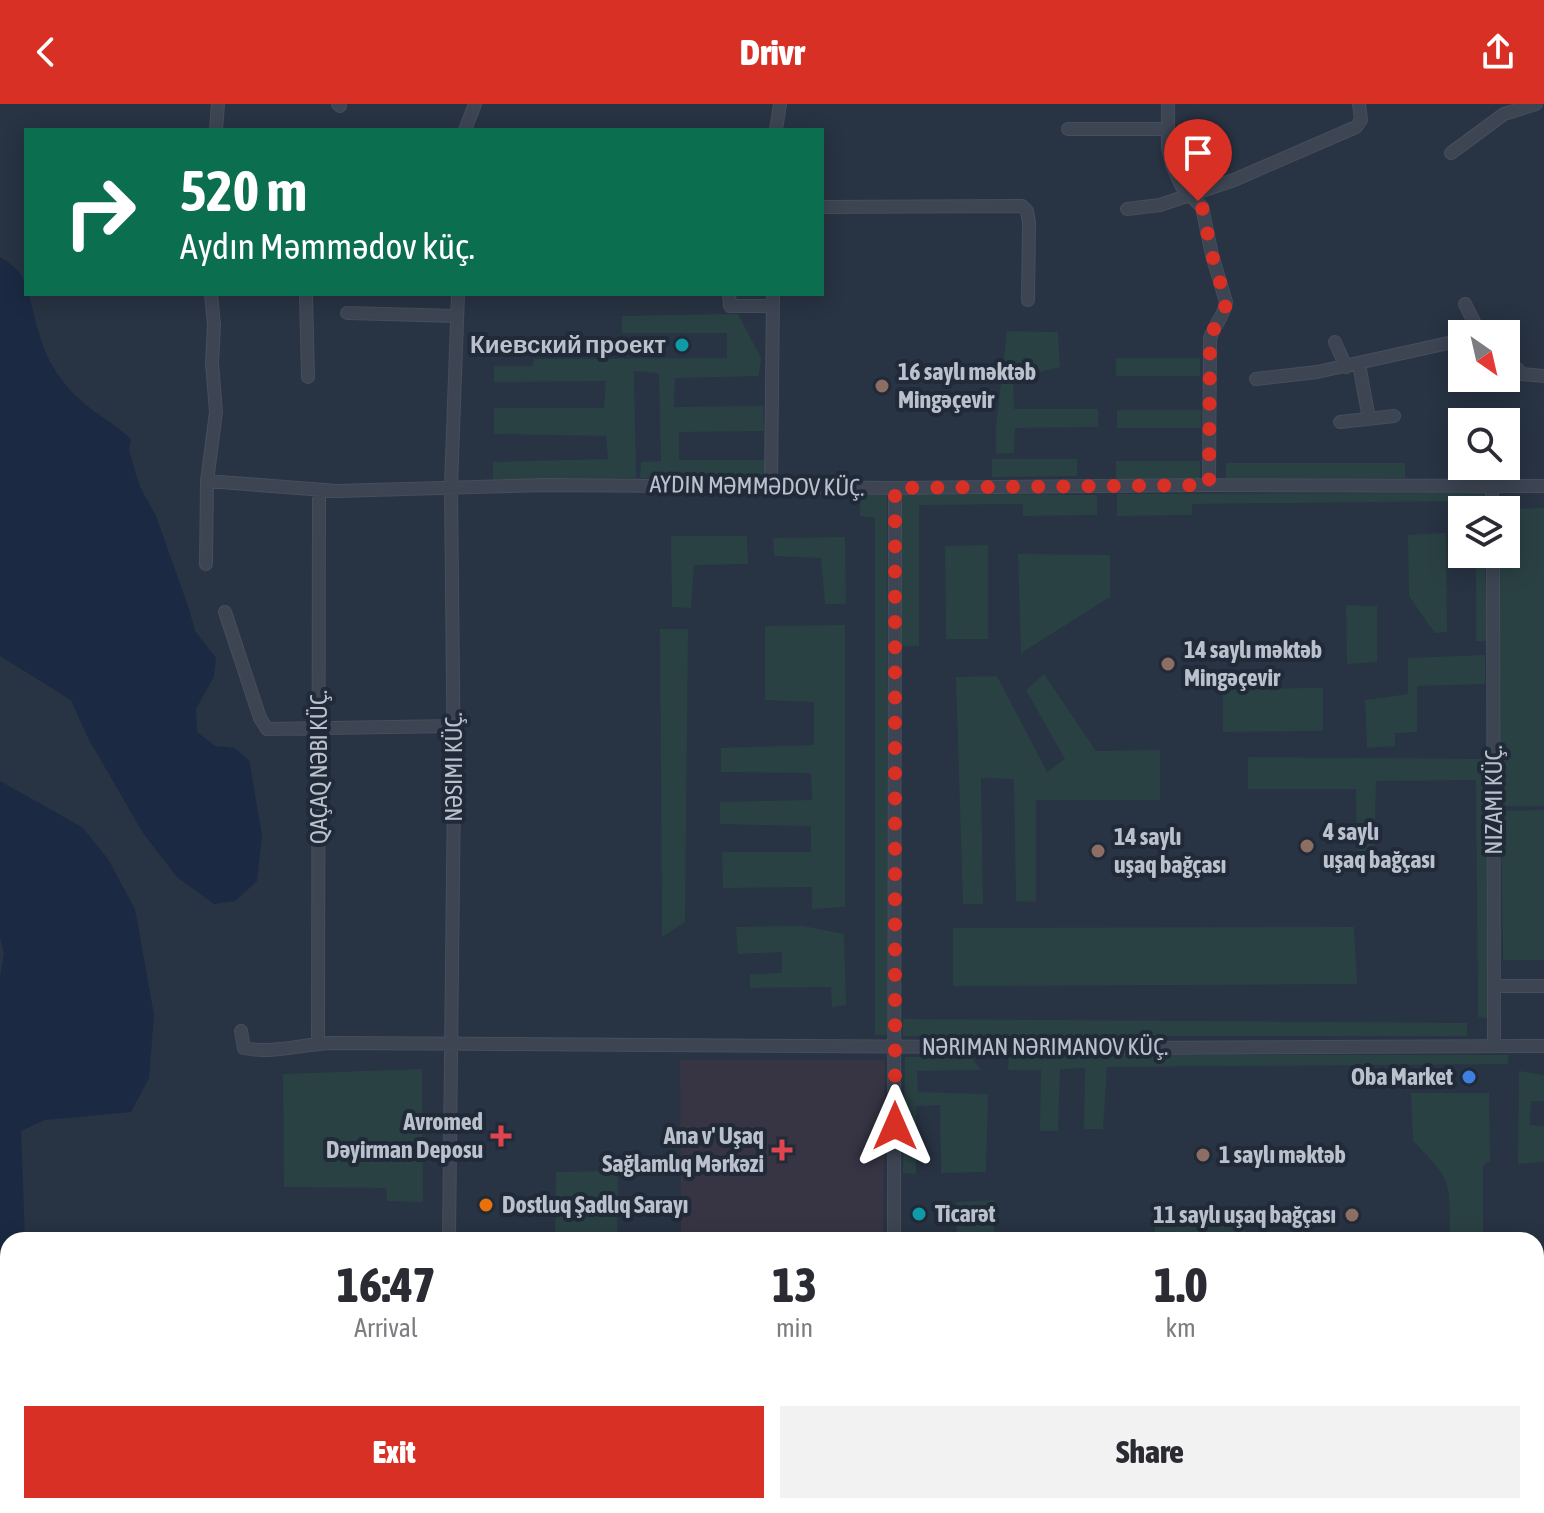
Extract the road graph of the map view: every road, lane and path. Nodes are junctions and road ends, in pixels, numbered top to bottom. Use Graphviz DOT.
graph roads {
  1 [pos="218,104"];
  2 [pos="475,104"];
  3 [pos="780,104"];
  4 [pos="1168,104"];
  5 [pos="1359,104"];
  6 [pos="1536,104"];
  7 [pos="216,128"];
  8 [pos="466,128"];
  9 [pos="776,128"];
  10 [pos="1068,129"];
  11 [pos="1168,129"];
  12 [pos="1451,153"];
  13 [pos="1191,193"];
  14 [pos="824,207"];
  15 [pos="1127,209"];
  16 [pos="211,296"];
  17 [pos="306,296"];
  18 [pos="458,296"];
  19 [pos="729,296"];
  20 [pos="772,300"];
  21 [pos="1028,300"];
  22 [pos="1465,304"];
  23 [pos="347,313"];
  24 [pos="457,316"];
  25 [pos="1473,320"];
  26 [pos="1335,342"];
  27 [pos="1448,343"];
  28 [pos="1359,364"];
  29 [pos="1346,367"];
  30 [pos="1520,372"];
  31 [pos="1544,376"];
  32 [pos="308,377"];
  33 [pos="1256,379"];
  34 [pos="1394,416"];
  35 [pos="1369,419"];
  36 [pos="1340,422"];
  37 [pos="207,481"];
  38 [pos="771,485"];
  39 [pos="1209,485"];
  40 [pos="451,486"];
  41 [pos="1492,486"];
  42 [pos="1544,486"];
  43 [pos="895,488"];
  44 [pos="319,490"];
  45 [pos="1492,496"];
  46 [pos="206,564"];
  47 [pos="1493,568"];
  48 [pos="225,612"];
  49 [pos="319,726"];
  50 [pos="454,726"];
  51 [pos="1494,986"];
  52 [pos="1544,986"];
  53 [pos="241,1031"];
  54 [pos="318,1044"];
  55 [pos="449,1044"];
  56 [pos="1494,1046"];
  57 [pos="1544,1046"];
  58 [pos="895,1047"];
  59 [pos="449,1232"];
  60 [pos="894,1232"];
  1 -- 7 [label="street"];
  2 -- 8 [label="street"];
  3 -- 9 [label="street"];
  4 -- 11 [label="street"];
  5 -- 13 [label="street"];
  6 -- 12 [label="street"];
  10 -- 11 [label="street"];
  11 -- 13 [label="street"];
  13 -- 15 [label="street"];
  13 -- 39 [label="street"];
  14 -- 21 [label="street"];
  16 -- 37 [label="street"];
  17 -- 32 [label="street"];
  18 -- 24 [label="street, NƏSIMI KÜÇ."];
  19 -- 20 [label="street"];
  20 -- 38 [label="street"];
  22 -- 25 [label="street"];
  23 -- 24 [label="street"];
  24 -- 40 [label="street, NƏSIMI KÜÇ."];
  26 -- 29 [label="street"];
  27 -- 28 [label="street"];
  28 -- 29 [label="street"];
  28 -- 35 [label="street"];
  29 -- 33 [label="street"];
  30 -- 31 [label="street"];
  34 -- 35 [label="street"];
  35 -- 36 [label="street"];
  37 -- 44 [label="street"];
  37 -- 46 [label="street"];
  38 -- 40 [label="street"];
  38 -- 43 [label="street"];
  39 -- 41 [label="street"];
  39 -- 43 [label="street"];
  40 -- 44 [label="street"];
  40 -- 50 [label="street, NƏSIMI KÜÇ."];
  41 -- 42 [label="street"];
  41 -- 45 [label="street"];
  43 -- 58 [label="street"];
  44 -- 49 [label="street, QAÇAQ NƏBI KÜÇ."];
  47 -- 51 [label="street, NIZAMI KÜÇ."];
  48 -- 49 [label="street"];
  49 -- 50 [label="street"];
  49 -- 54 [label="street, QAÇAQ NƏBI KÜÇ."];
  50 -- 55 [label="street, NƏSIMI KÜÇ."];
  51 -- 52 [label="street"];
  51 -- 56 [label="street, NIZAMI KÜÇ."];
  53 -- 54 [label="street, NƏRIMAN NƏRIMANOV KÜÇ."];
  54 -- 55 [label="street, NƏRIMAN NƏRIMANOV KÜÇ."];
  55 -- 58 [label="street, NƏRIMAN NƏRIMANOV KÜÇ."];
  55 -- 59 [label="street, NƏSIMI KÜÇ."];
  56 -- 57 [label="street, NƏRIMAN NƏRIMANOV KÜÇ."];
  56 -- 58 [label="street, NƏRIMAN NƏRIMANOV KÜÇ."];
  58 -- 60 [label="street"];
}
